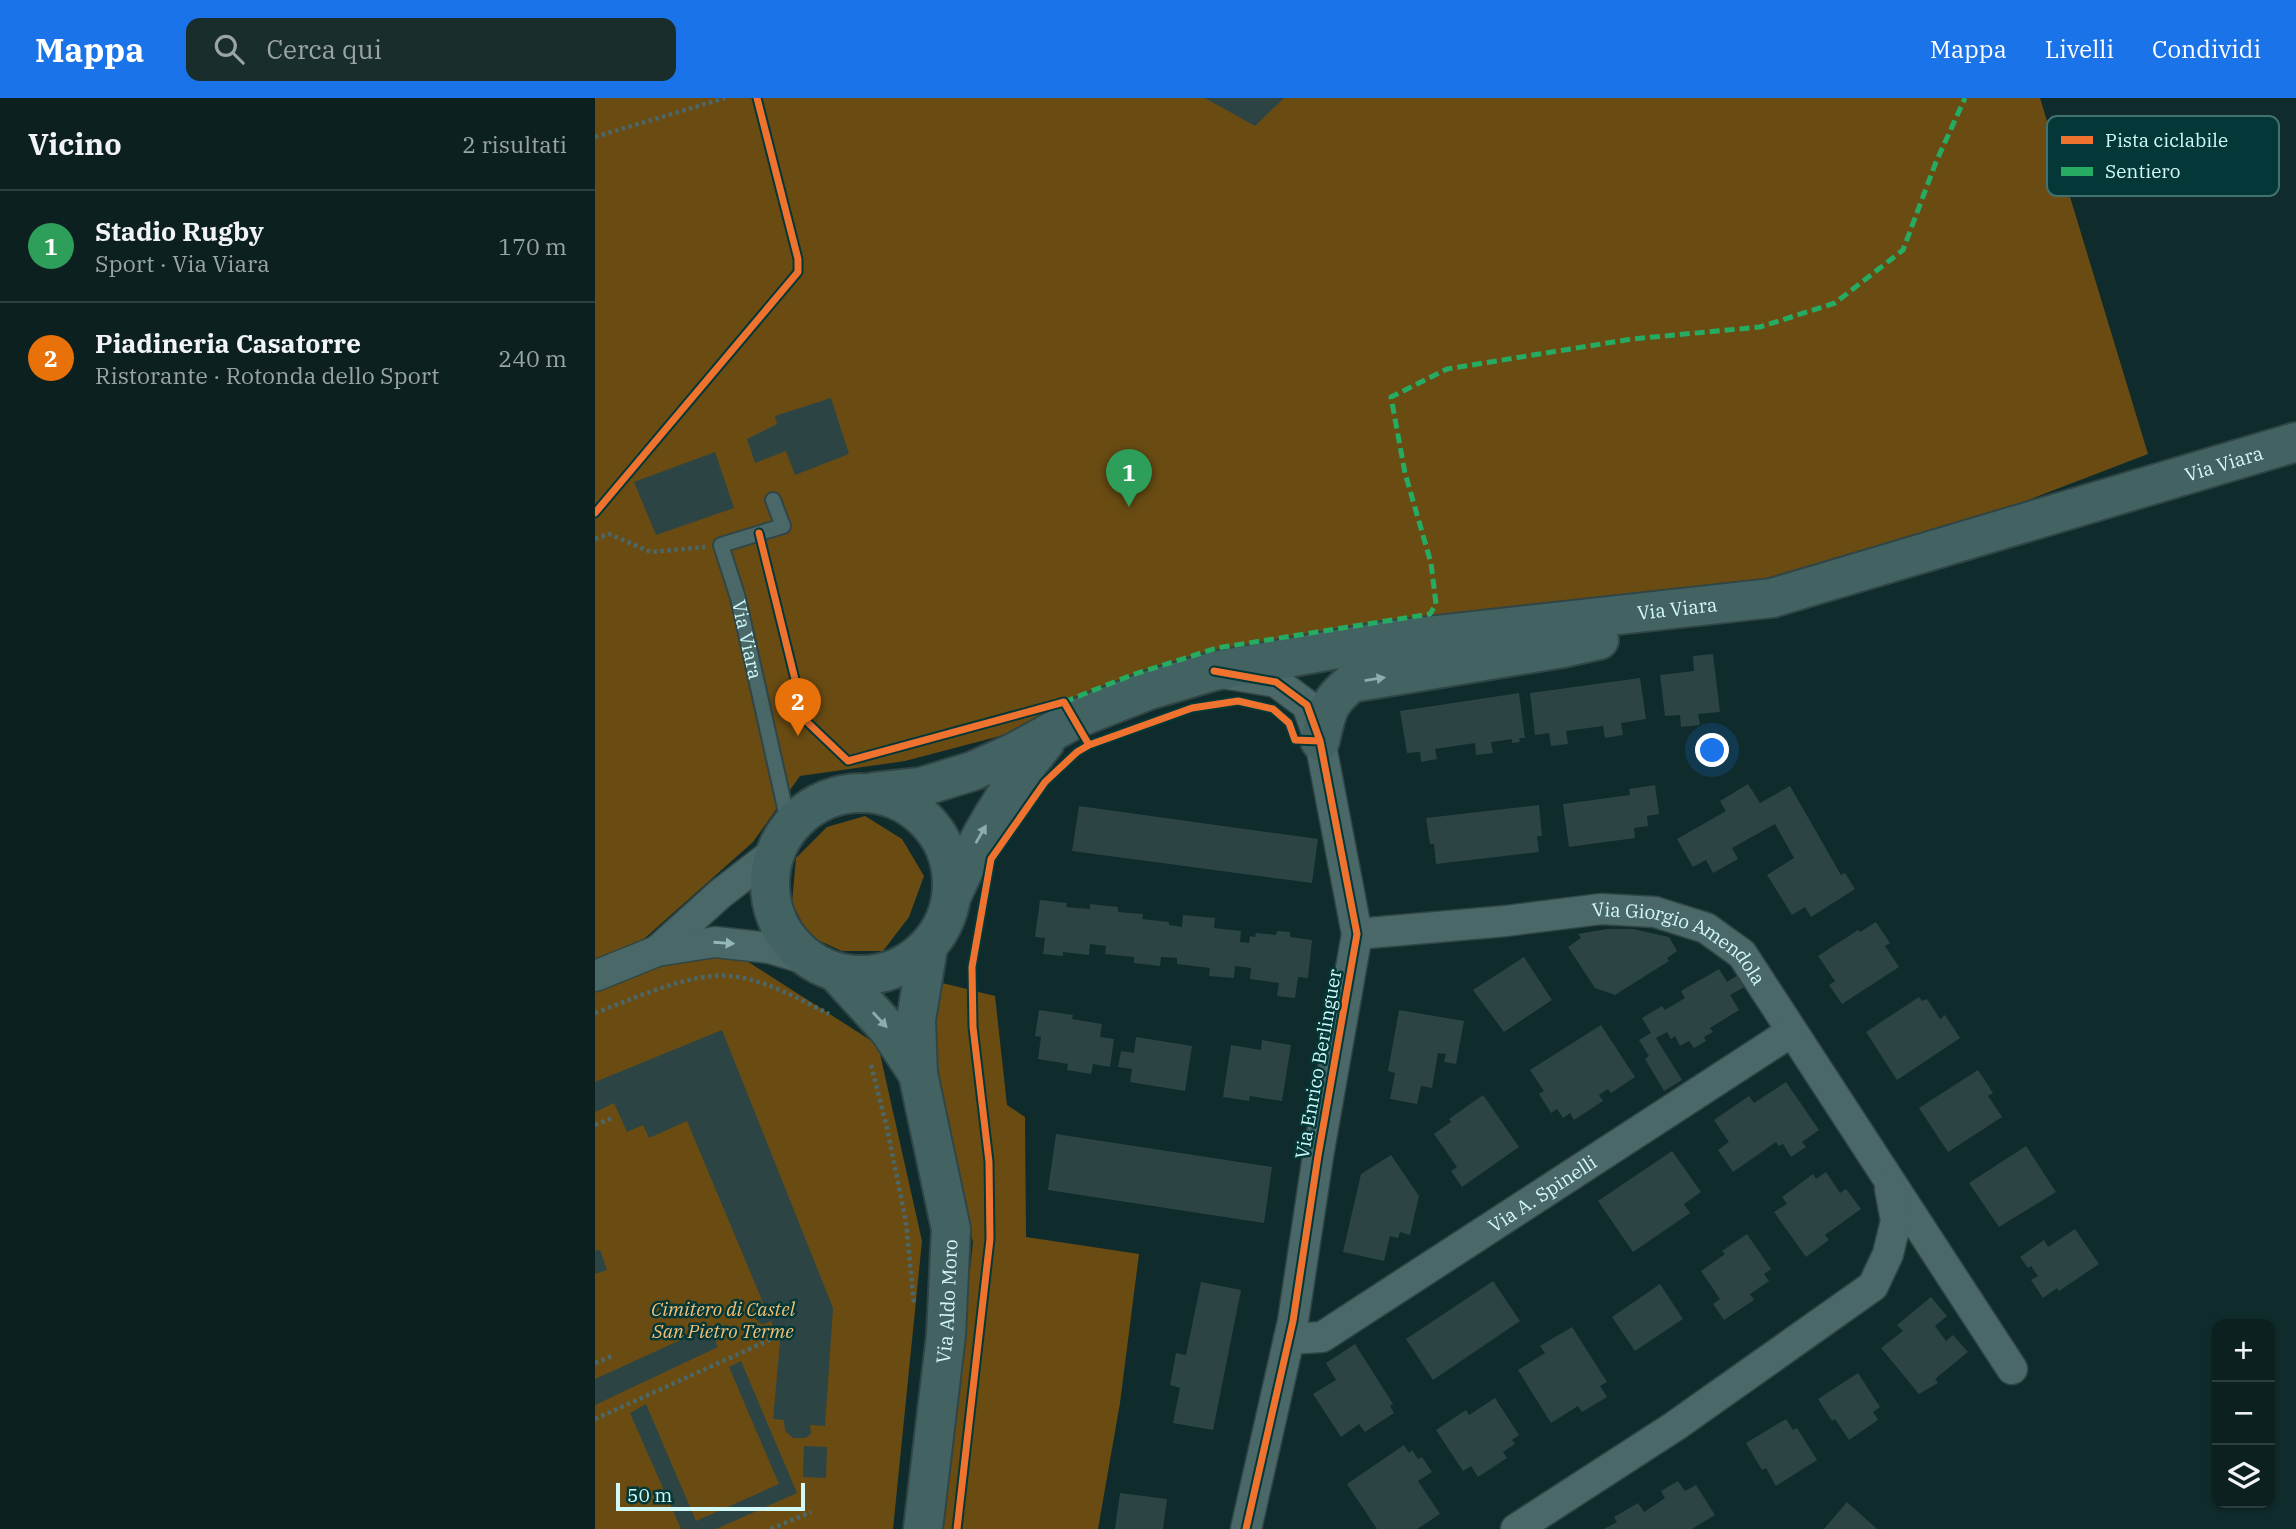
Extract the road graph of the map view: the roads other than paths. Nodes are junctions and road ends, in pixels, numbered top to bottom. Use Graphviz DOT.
graph roads {
  1 [pos="2296,442"];
  2 [pos="773,500"];
  3 [pos="1669,610"];
  4 [pos="1214,671"];
  5 [pos="1052,732"];
  6 [pos="1320,741"];
  7 [pos="874,792"];
  8 [pos="781,839"];
  9 [pos="952,895"];
  10 [pos="1357,934"];
  11 [pos="928,947"];
  12 [pos="657,951"];
  13 [pos="823,966"];
  14 [pos="595,976"];
  15 [pos="1791,1032"];
  16 [pos="918,1074"];
  17 [pos="1889,1181"];
  18 [pos="1289,1339"];
  19 [pos="2012,1369"];
  20 [pos="923,1529"];
  21 [pos="1246,1529"];
  22 [pos="1516,1529"];
  1 -- 3 [label="main road, Via Viara"];
  2 -- 8 [label="lane, Via Viara"];
  3 -- 4 [label="main road, Via Viara"];
  6 -- 3 [label="main road, one-way"];
  4 -- 5 [label="main road, Via Viara"];
  4 -- 6 [label="street, Via Enrico Berlinguer"];
  5 -- 7 [label="main road, Via Viara"];
  9 -- 5 [label="main road, Via Viara, one-way"];
  6 -- 10 [label="street, Via Enrico Berlinguer"];
  7 -- 8 [label="main road"];
  7 -- 9 [label="main road"];
  8 -- 12 [label="street"];
  8 -- 13 [label="main road"];
  9 -- 11 [label="main road"];
  10 -- 15 [label="street, Via Giorgio Amendola"];
  10 -- 18 [label="street, Via Enrico Berlinguer"];
  11 -- 13 [label="main road"];
  11 -- 16 [label="main road, Via Aldo Moro"];
  12 -- 13 [label="street, one-way"];
  12 -- 14 [label="street"];
  13 -- 16 [label="main road, Via Aldo Moro, one-way"];
  15 -- 17 [label="street, Via Giorgio Amendola"];
  15 -- 18 [label="street, Via A. Spinelli"];
  16 -- 20 [label="main road, Via Aldo Moro"];
  17 -- 19 [label="street, Via Giorgio Amendola"];
  17 -- 22 [label="street, Via Giorgio Amendola"];
  18 -- 21 [label="street, Via Enrico Berlinguer"];
}
